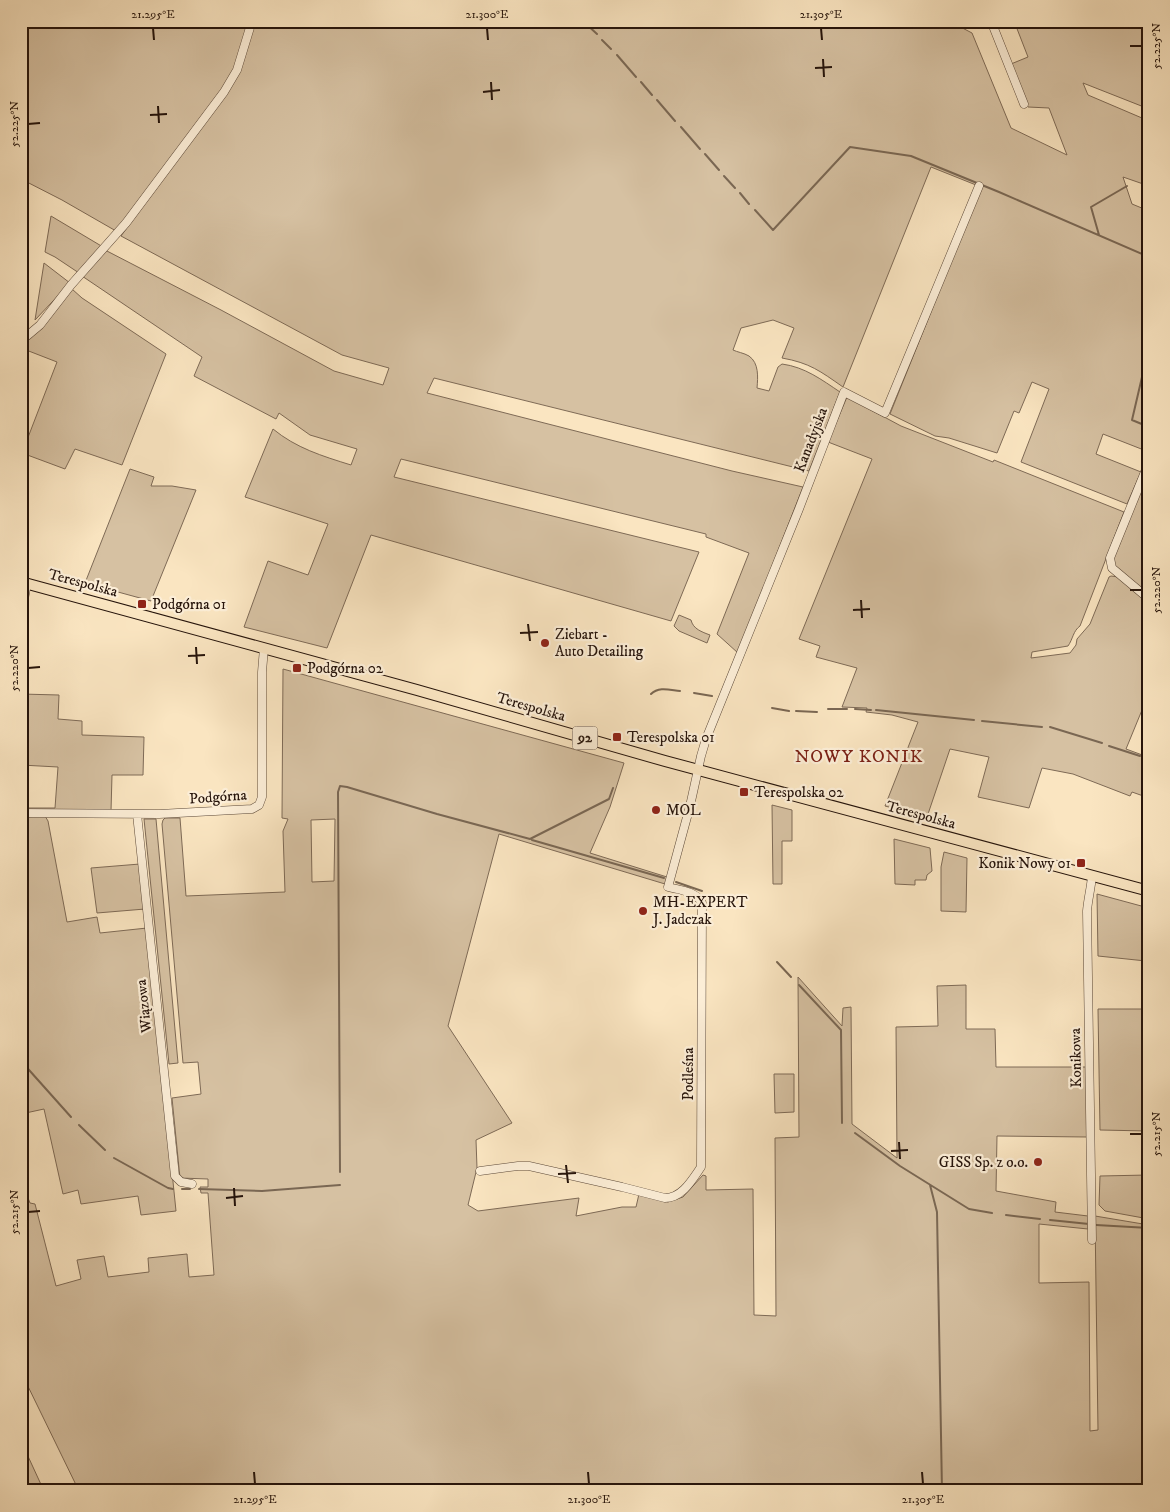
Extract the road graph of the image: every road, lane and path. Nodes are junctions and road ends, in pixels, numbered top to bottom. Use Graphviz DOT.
graph roads {
  1 [pos="252,21"];
  2 [pos="991,21"];
  3 [pos="1024,104"];
  4 [pos="979,186"];
  5 [pos="21,342"];
  6 [pos="1149,462"];
  7 [pos="24,583"];
  8 [pos="1149,599"];
  9 [pos="21,616"];
  10 [pos="264,648"];
  11 [pos="698,770"];
  12 [pos="21,812"];
  13 [pos="137,814"];
  14 [pos="1092,876"];
  15 [pos="1149,891"];
  16 [pos="480,1171"];
  17 [pos="192,1184"];
  18 [pos="1092,1240"];
  1 -- 5 [label="street"];
  2 -- 3 [label="street"];
  4 -- 11 [label="street, Kanadyjska"];
  6 -- 8 [label="street"];
  7 -- 9 [label="street"];
  7 -- 10 [label="main road, Terespolska / 92"];
  10 -- 11 [label="main road, Terespolska / 92"];
  10 -- 13 [label="street, Podgórna"];
  11 -- 14 [label="main road, Terespolska / 92"];
  11 -- 16 [label="street, Podleśna"];
  12 -- 13 [label="street, Podgórna"];
  13 -- 17 [label="street, Wiązowa"];
  14 -- 15 [label="main road, Terespolska / 92"];
  14 -- 18 [label="street, Konikowa"];
}
